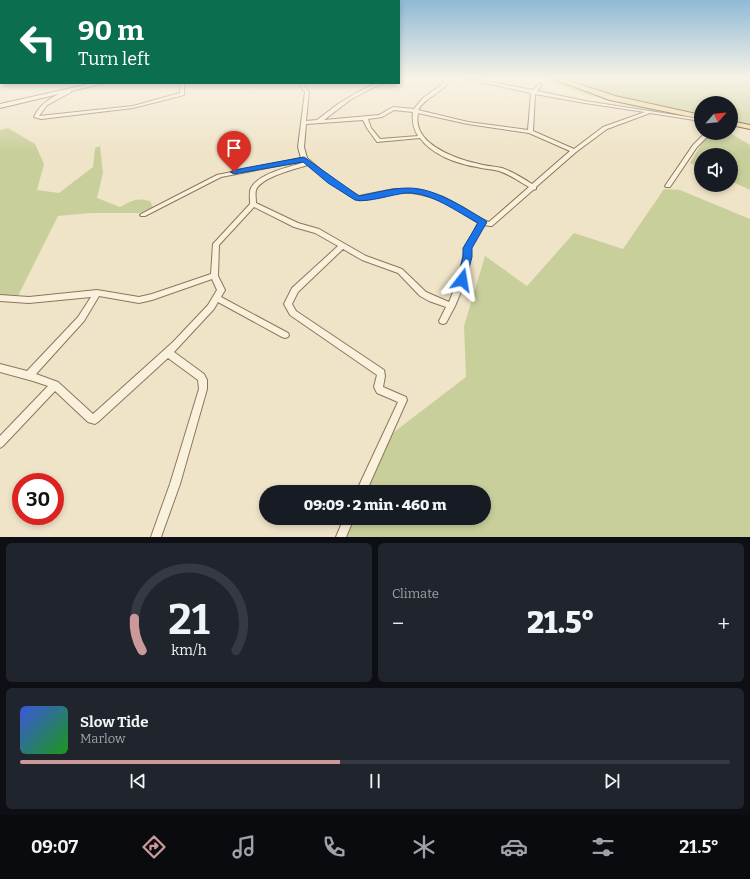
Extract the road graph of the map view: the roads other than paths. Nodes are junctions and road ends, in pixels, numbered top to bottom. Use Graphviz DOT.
graph roads {
  1 [pos="13,103"];
  2 [pos="46,103"];
  3 [pos="148,103"];
  4 [pos="306,103"];
  5 [pos="344,103"];
  6 [pos="421,103"];
  7 [pos="532,103"];
  8 [pos="595,103"];
  9 [pos="634,103"];
  10 [pos="0,106"];
  11 [pos="416,110"];
  12 [pos="650,112"];
  13 [pos="694,117"];
  14 [pos="365,118"];
  15 [pos="694,118"];
  16 [pos="318,122"];
  17 [pos="304,123"];
  18 [pos="738,124"];
  19 [pos="750,126"];
  20 [pos="530,132"];
  21 [pos="420,137"];
  22 [pos="701,140"];
  23 [pos="574,151"];
  24 [pos="306,161"];
  25 [pos="668,186"];
  26 [pos="534,188"];
  27 [pos="253,204"];
  28 [pos="143,215"];
  29 [pos="482,222"];
  30 [pos="342,246"];
  31 [pos="214,276"];
  32 [pos="97,293"];
  33 [pos="0,298"];
  34 [pos="217,298"];
  35 [pos="451,306"];
  36 [pos="443,321"];
  37 [pos="285,335"];
  38 [pos="168,353"];
  39 [pos="0,368"];
  40 [pos="29,376"];
  41 [pos="55,385"];
  42 [pos="0,443"];
  43 [pos="364,485"];
  44 [pos="346,525"];
  45 [pos="156,537"];
  46 [pos="341,537"];
  1 -- 10 [label="street"];
  2 -- 3 [label="street"];
  4 -- 17 [label="street"];
  5 -- 16 [label="street"];
  6 -- 11 [label="street"];
  7 -- 20 [label="street"];
  8 -- 12 [label="street"];
  9 -- 13 [label="main road"];
  11 -- 14 [label="street"];
  11 -- 20 [label="street"];
  11 -- 21 [label="street"];
  12 -- 15 [label="street"];
  12 -- 23 [label="street"];
  14 -- 16 [label="street"];
  14 -- 21 [label="street"];
  16 -- 17 [label="street"];
  17 -- 24 [label="street"];
  18 -- 19 [label="main road"];
  20 -- 23 [label="street"];
  21 -- 26 [label="street"];
  22 -- 25 [label="street"];
  23 -- 26 [label="street"];
  24 -- 27 [label="street"];
  24 -- 28 [label="street"];
  24 -- 29 [label="street"];
  26 -- 29 [label="street"];
  27 -- 30 [label="street"];
  27 -- 31 [label="street"];
  29 -- 35 [label="street"];
  30 -- 35 [label="street"];
  30 -- 43 [label="street"];
  31 -- 32 [label="street"];
  31 -- 34 [label="street"];
  32 -- 33 [label="street"];
  32 -- 40 [label="street"];
  34 -- 37 [label="street"];
  34 -- 38 [label="street"];
  35 -- 36 [label="street"];
  38 -- 41 [label="street"];
  38 -- 45 [label="street"];
  39 -- 40 [label="street"];
  40 -- 41 [label="street"];
  41 -- 42 [label="street"];
  44 -- 46 [label="street"];
}
